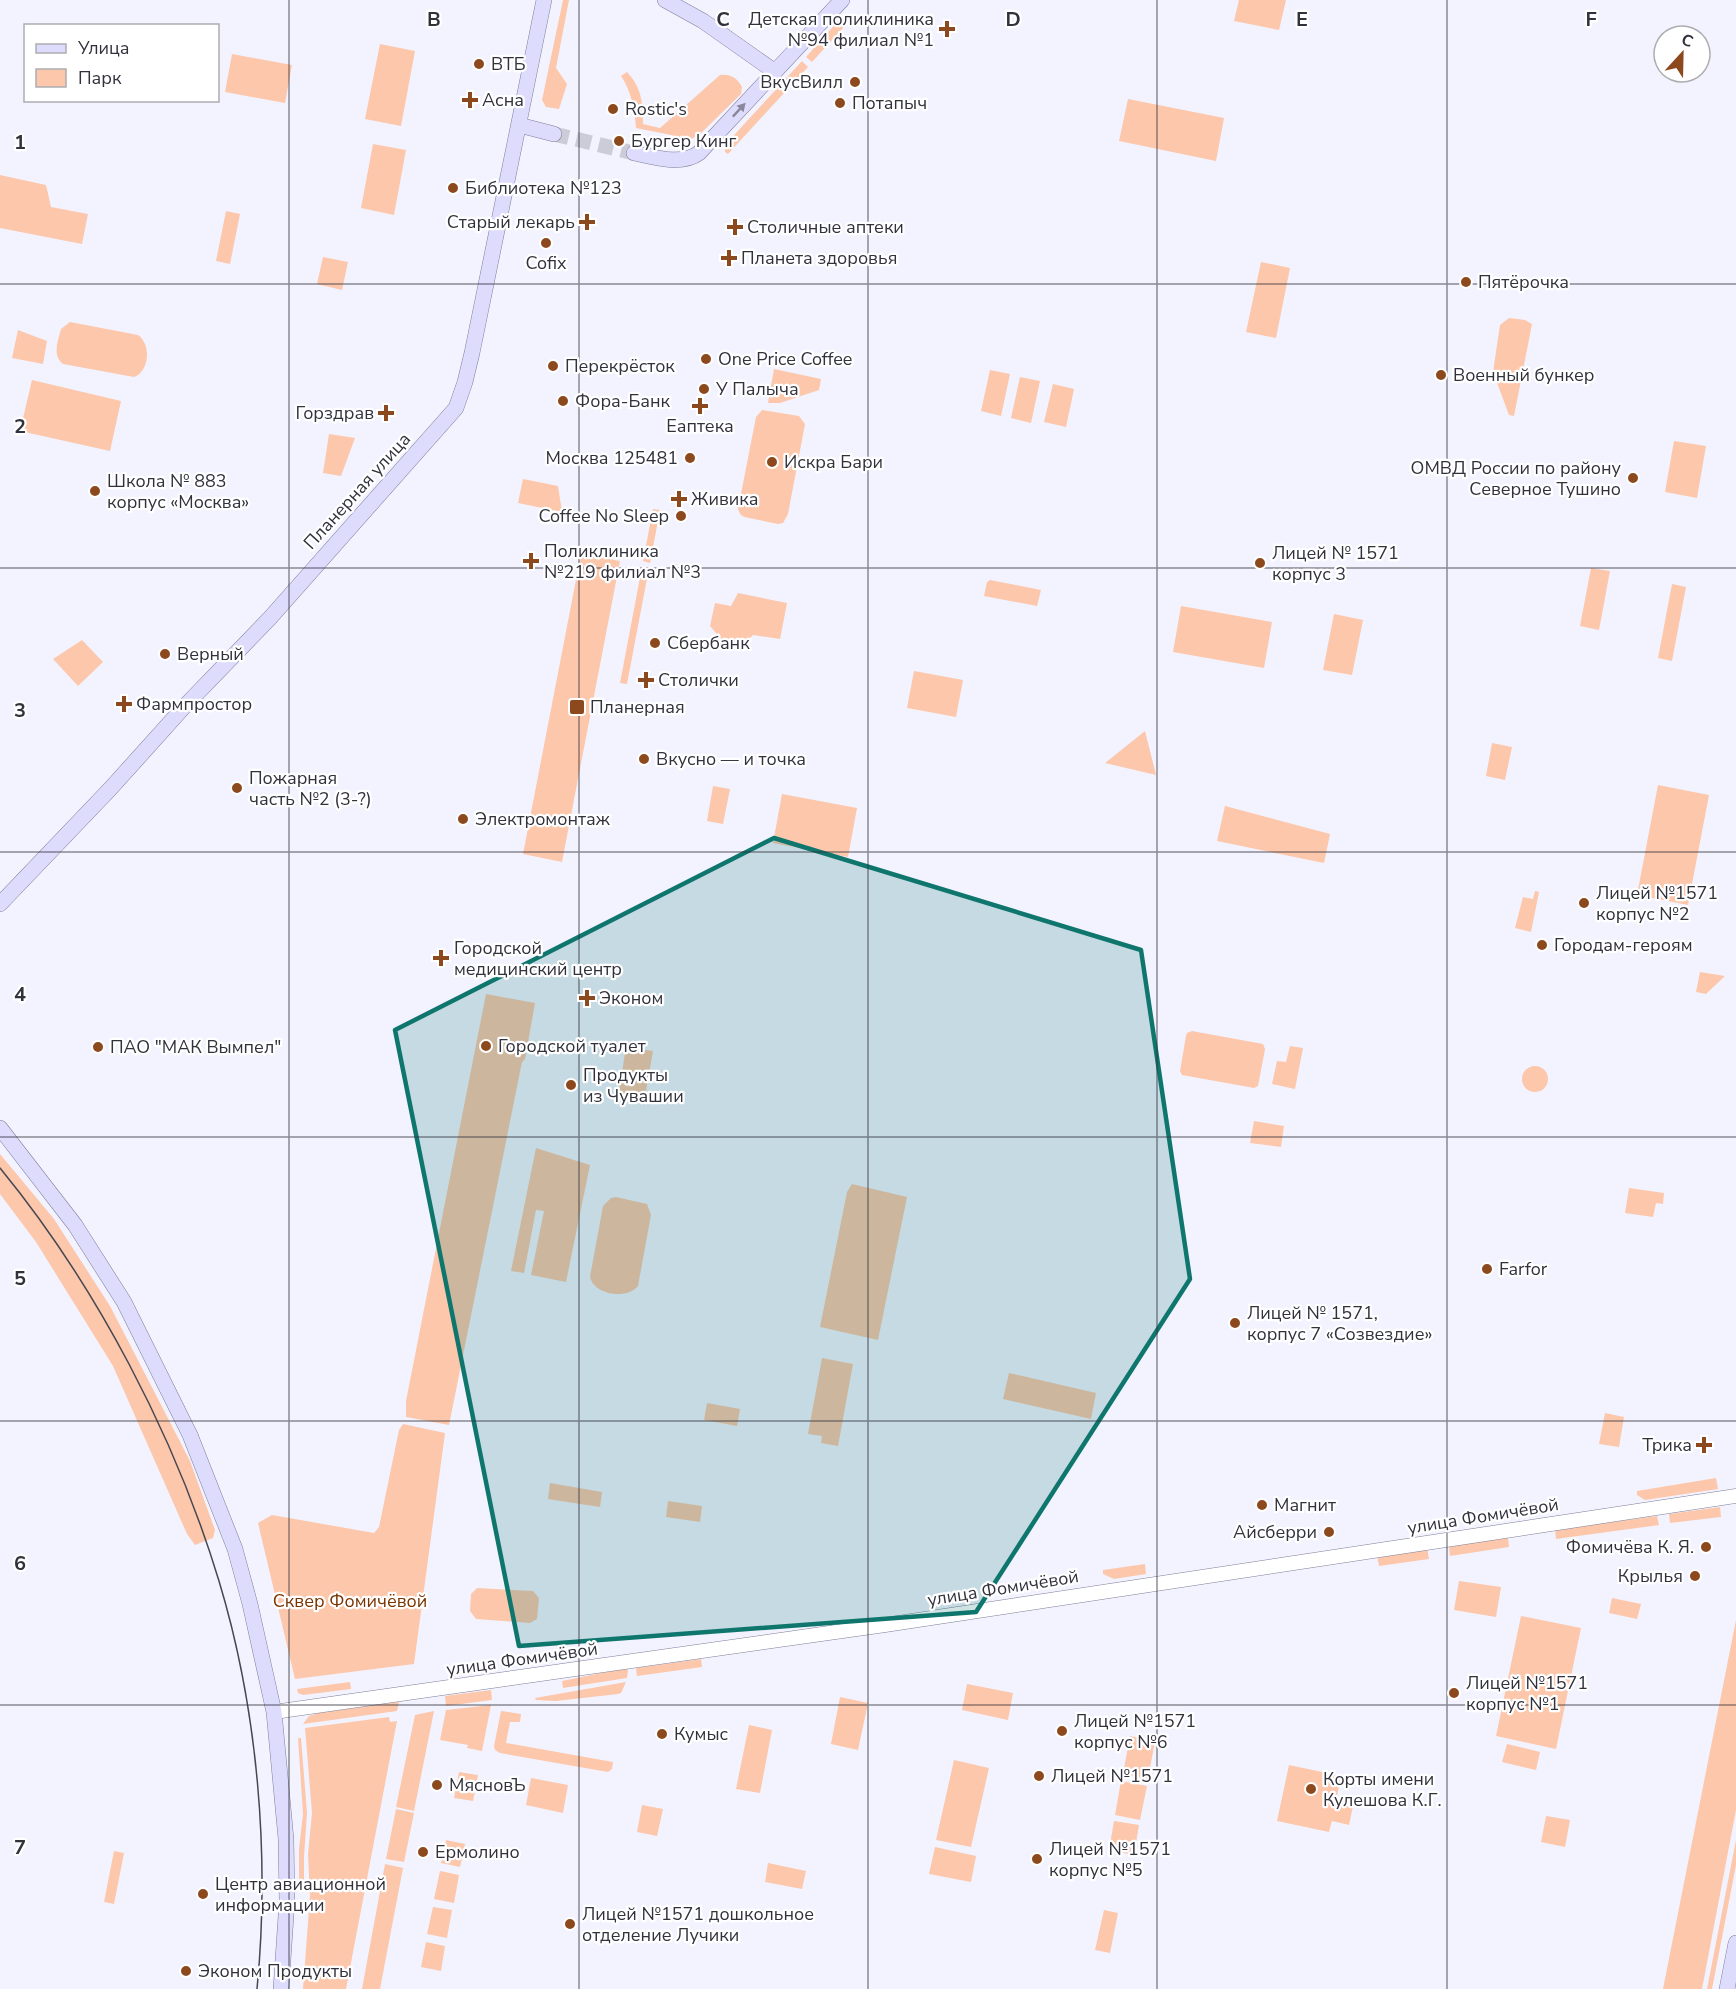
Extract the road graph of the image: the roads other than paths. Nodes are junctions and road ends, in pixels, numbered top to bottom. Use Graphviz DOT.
graph roads {
  1 [pos="544,0"];
  2 [pos="665,0"];
  3 [pos="842,0"];
  4 [pos="774,71"];
  5 [pos="519,125"];
  6 [pos="554,134"];
  7 [pos="634,153"];
  8 [pos="0,904"];
  9 [pos="0,1128"];
  10 [pos="1736,1496"];
  11 [pos="274,1712"];
  12 [pos="1736,1943"];
  13 [pos="281,1989"];
  14 [pos="1727,1989"];
  1 -- 5 [label="main road, Планерная улица"];
  2 -- 4 [label="main road"];
  3 -- 4 [label="main road"];
  7 -- 4 [label="main road, one-way"];
  5 -- 6 [label="main road"];
  5 -- 8 [label="main road, Планерная улица"];
  9 -- 11 [label="main road"];
  10 -- 11 [label="street, улица Фомичёвой"];
  11 -- 13 [label="main road"];
  12 -- 14 [label="main road"];
}
